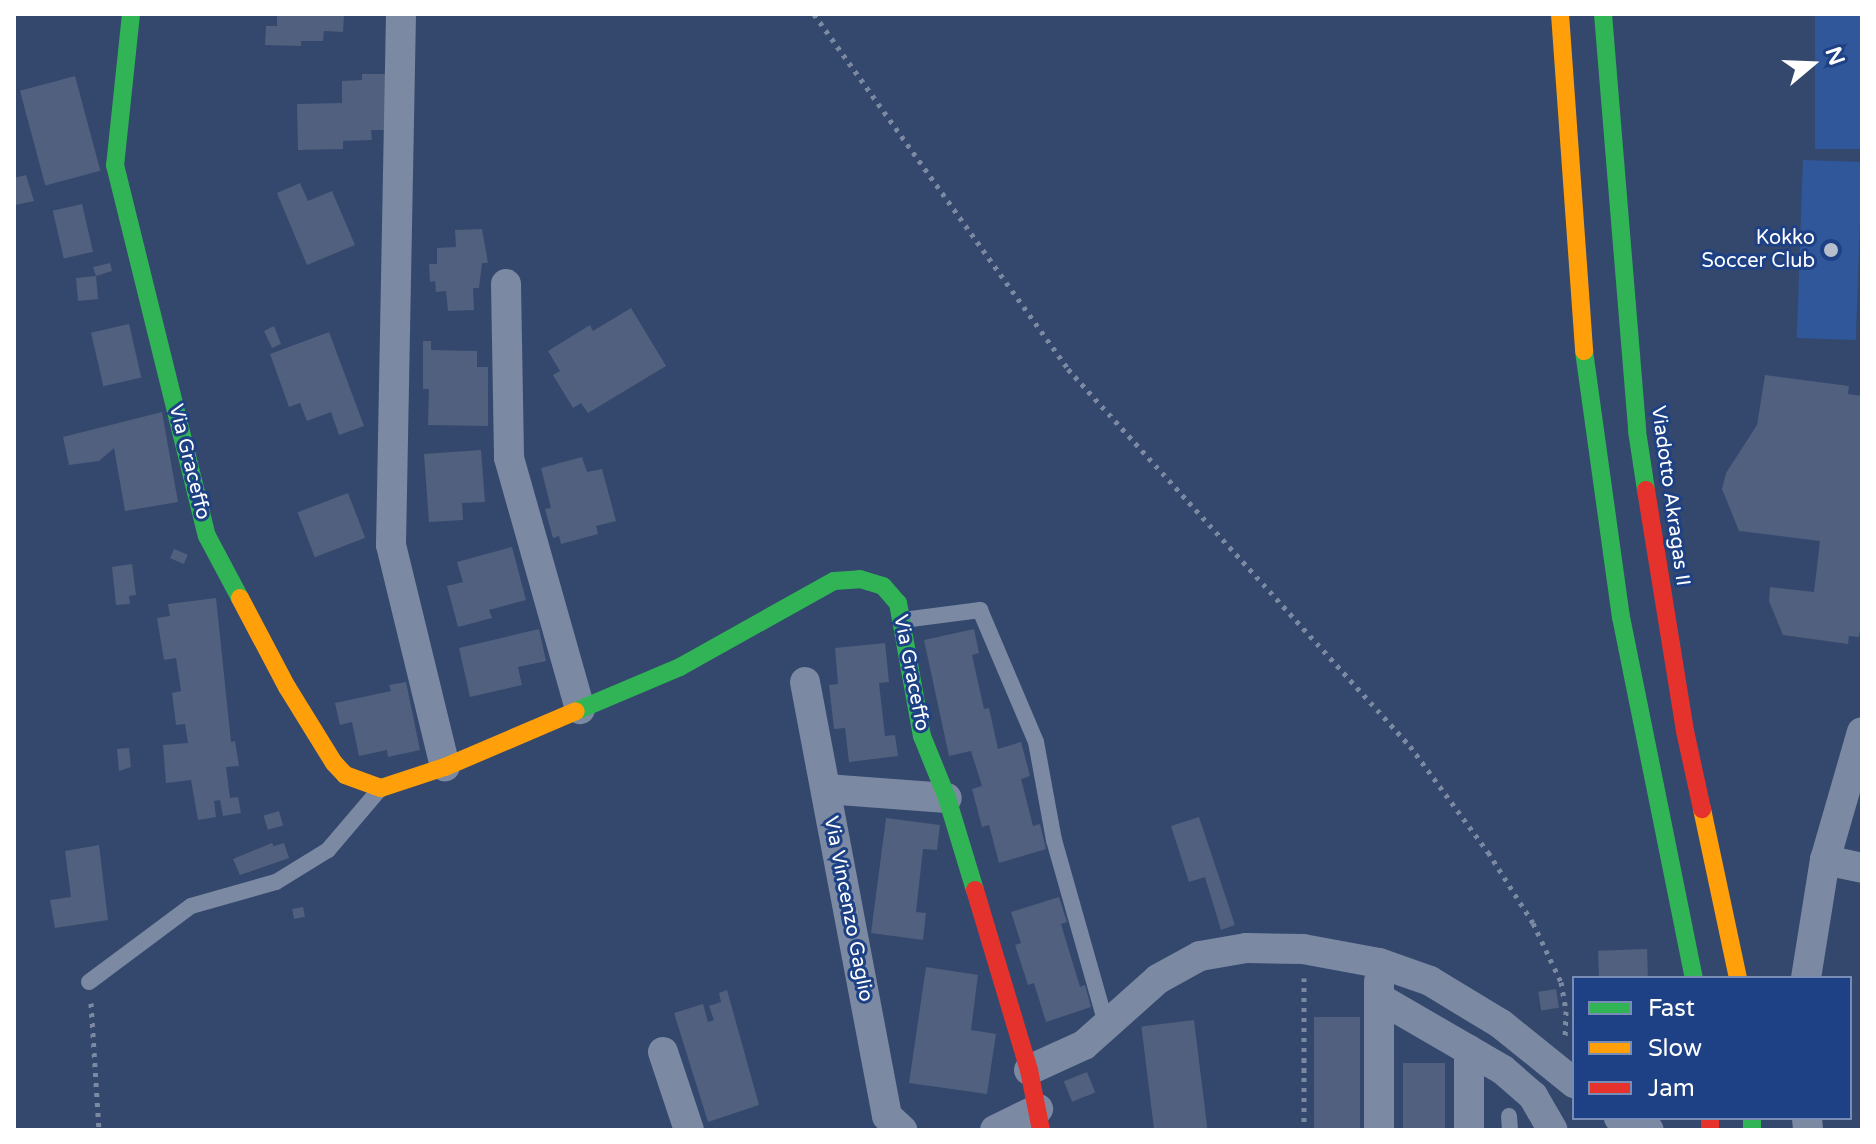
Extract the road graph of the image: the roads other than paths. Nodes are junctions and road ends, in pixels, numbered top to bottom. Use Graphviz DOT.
graph roads {
  1 [pos="131,14"];
  2 [pos="401,14"];
  3 [pos="1560,14"];
  4 [pos="1603,14"];
  5 [pos="506,284"];
  6 [pos="901,620"];
  7 [pos="805,682"];
  8 [pos="580,709"];
  9 [pos="1862,732"];
  10 [pos="445,767"];
  11 [pos="381,788"];
  12 [pos="826,789"];
  13 [pos="947,798"];
  14 [pos="1825,860"];
  15 [pos="1862,868"];
  16 [pos="1379,963"];
  17 [pos="1694,976"];
  18 [pos="1738,976"];
  19 [pos="1806,976"];
  20 [pos="89,982"];
  21 [pos="1379,998"];
  22 [pos="1107,1027"];
  23 [pos="1469,1050"];
  24 [pos="663,1052"];
  25 [pos="1029,1070"];
  26 [pos="1569,1078"];
  27 [pos="1040,1120"];
  28 [pos="1624,1120"];
  29 [pos="689,1130"];
  30 [pos="902,1130"];
  31 [pos="995,1130"];
  32 [pos="1379,1130"];
  33 [pos="1469,1130"];
  34 [pos="1553,1130"];
  35 [pos="1649,1130"];
  1 -- 11 [label="main road, Via Graceffo"];
  2 -- 10 [label="street"];
  3 -- 17 [label="main road"];
  4 -- 18 [label="main road, Viadotto Akragas II"];
  5 -- 8 [label="street"];
  6 -- 8 [label="main road, Via Graceffo"];
  6 -- 13 [label="main road, Via Graceffo"];
  6 -- 22 [label="lane"];
  7 -- 12 [label="street, Via Vincenzo Gaglio"];
  8 -- 10 [label="main road, Via Graceffo"];
  9 -- 14 [label="street"];
  10 -- 11 [label="main road, Via Graceffo"];
  11 -- 20 [label="lane"];
  12 -- 13 [label="street"];
  12 -- 30 [label="street, Via Vincenzo Gaglio"];
  13 -- 25 [label="main road, Via Graceffo"];
  14 -- 15 [label="street"];
  14 -- 19 [label="street"];
  16 -- 21 [label="street"];
  16 -- 22 [label="street"];
  16 -- 26 [label="street"];
  21 -- 23 [label="street"];
  21 -- 32 [label="street"];
  22 -- 25 [label="street"];
  23 -- 33 [label="street"];
  23 -- 34 [label="street"];
  24 -- 29 [label="street"];
  25 -- 27 [label="main road, Via Graceffo"];
  27 -- 31 [label="street"];
  28 -- 35 [label="street"];
}
